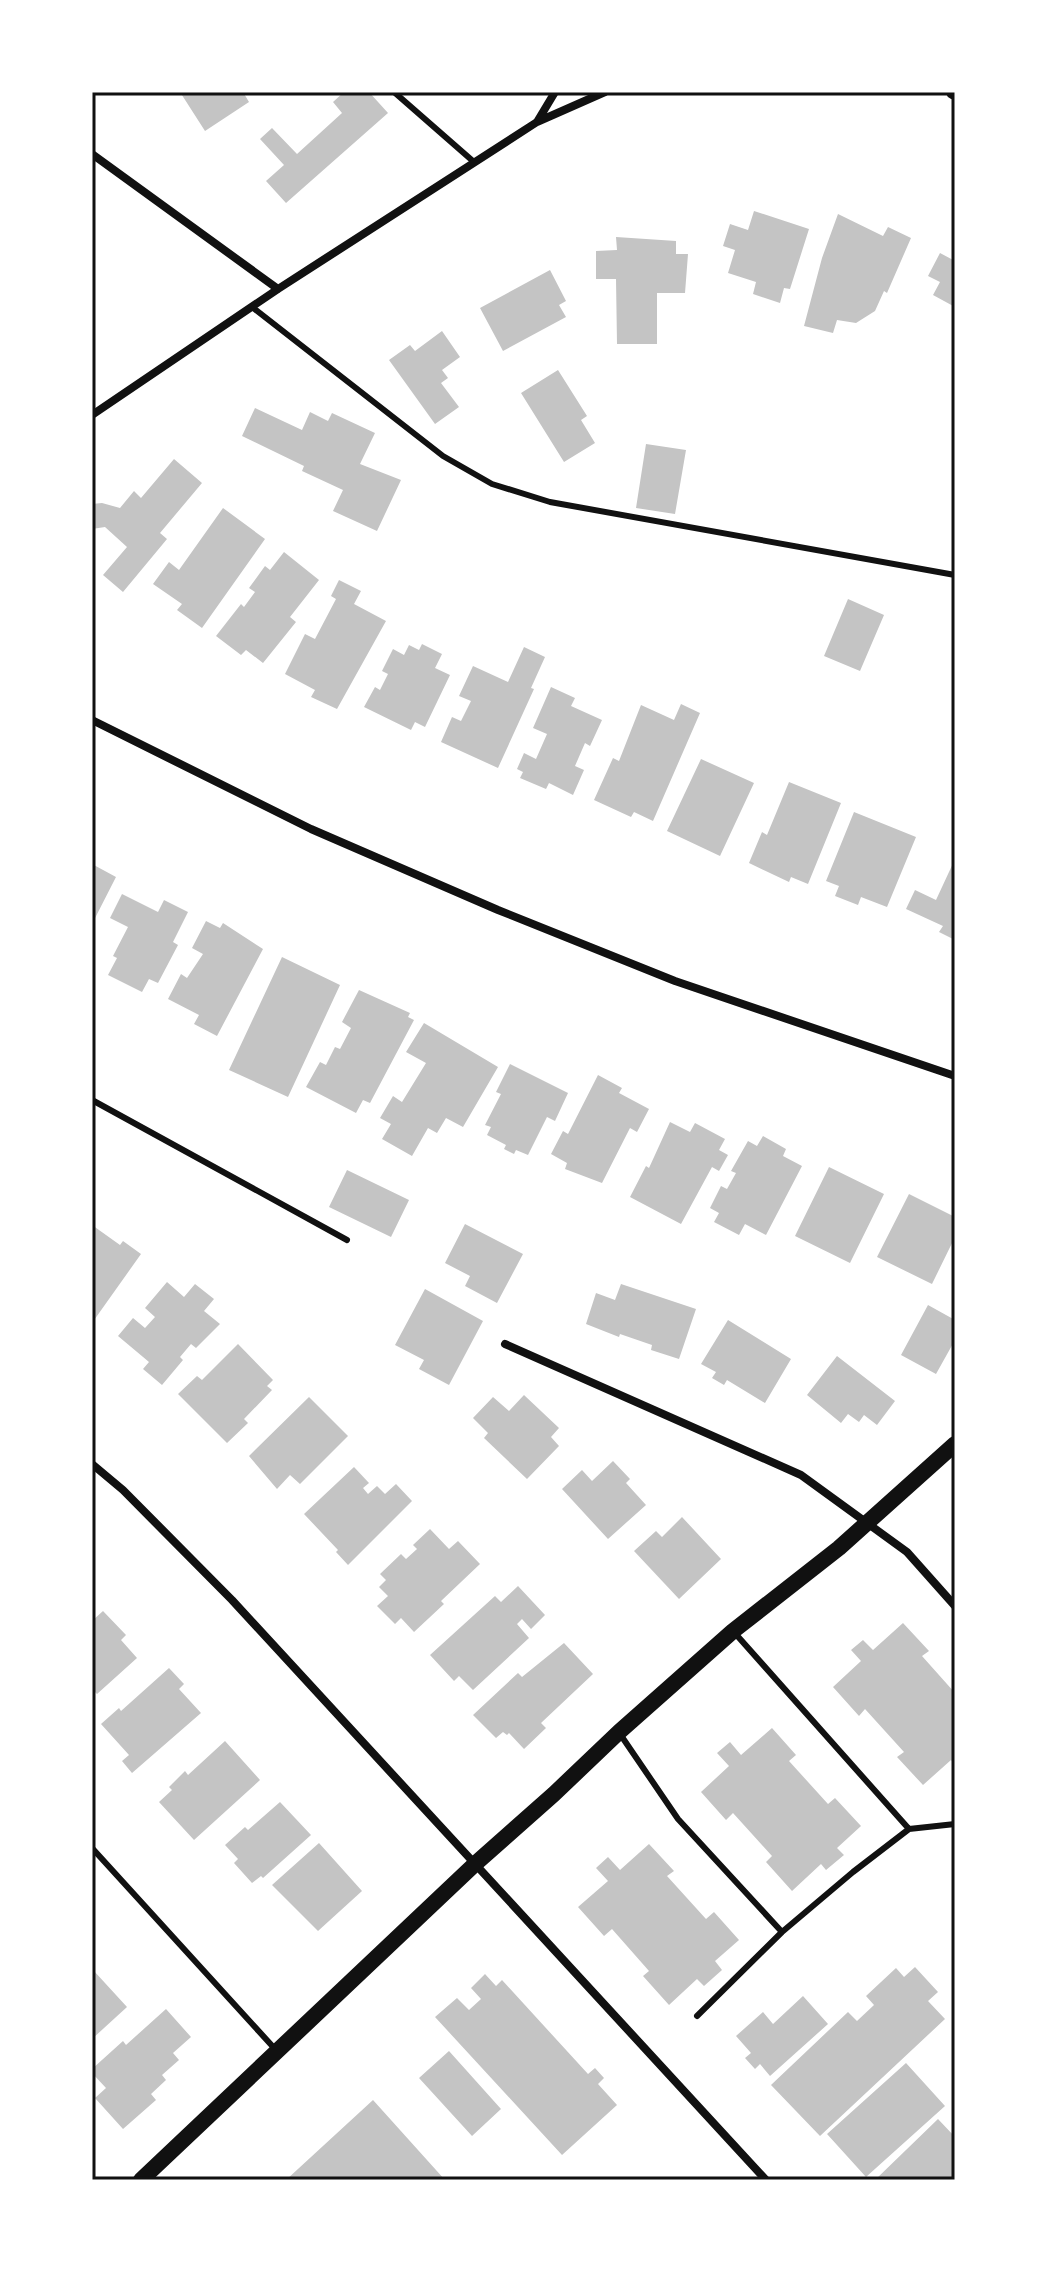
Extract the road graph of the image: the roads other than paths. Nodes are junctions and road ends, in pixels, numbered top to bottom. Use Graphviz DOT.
graph roads {
  1 [pos="394,92"];
  2 [pos="555,92"];
  3 [pos="605,92"];
  4 [pos="537,122"];
  5 [pos="92,154"];
  6 [pos="474,162"];
  7 [pos="278,289"];
  8 [pos="252,307"];
  9 [pos="92,415"];
  10 [pos="955,575"];
  11 [pos="92,720"];
  12 [pos="955,1076"];
  13 [pos="92,1100"];
  14 [pos="347,1240"];
  15 [pos="505,1344"];
  16 [pos="955,1444"];
  17 [pos="92,1464"];
  18 [pos="869,1522"];
  19 [pos="955,1606"];
  20 [pos="733,1631"];
  21 [pos="619,1732"];
  22 [pos="955,1824"];
  23 [pos="909,1829"];
  24 [pos="92,1848"];
  25 [pos="475,1864"];
  26 [pos="782,1932"];
  27 [pos="697,2016"];
  28 [pos="277,2052"];
  29 [pos="141,2180"];
  30 [pos="766,2180"];
  1 -- 6 [label="lane"];
  2 -- 4 [label="street"];
  3 -- 4 [label="street"];
  4 -- 6 [label="street"];
  5 -- 7 [label="street"];
  6 -- 7 [label="street"];
  7 -- 8 [label="street"];
  8 -- 9 [label="street"];
  8 -- 10 [label="lane"];
  11 -- 12 [label="street"];
  13 -- 14 [label="lane"];
  15 -- 18 [label="street"];
  16 -- 18 [label="main road"];
  17 -- 25 [label="street"];
  18 -- 19 [label="street"];
  18 -- 20 [label="main road"];
  20 -- 21 [label="main road"];
  20 -- 23 [label="lane"];
  21 -- 25 [label="main road"];
  21 -- 26 [label="lane"];
  22 -- 23 [label="lane"];
  23 -- 26 [label="lane"];
  24 -- 28 [label="lane"];
  25 -- 28 [label="main road"];
  25 -- 30 [label="street"];
  26 -- 27 [label="lane"];
  28 -- 29 [label="main road"];
}
